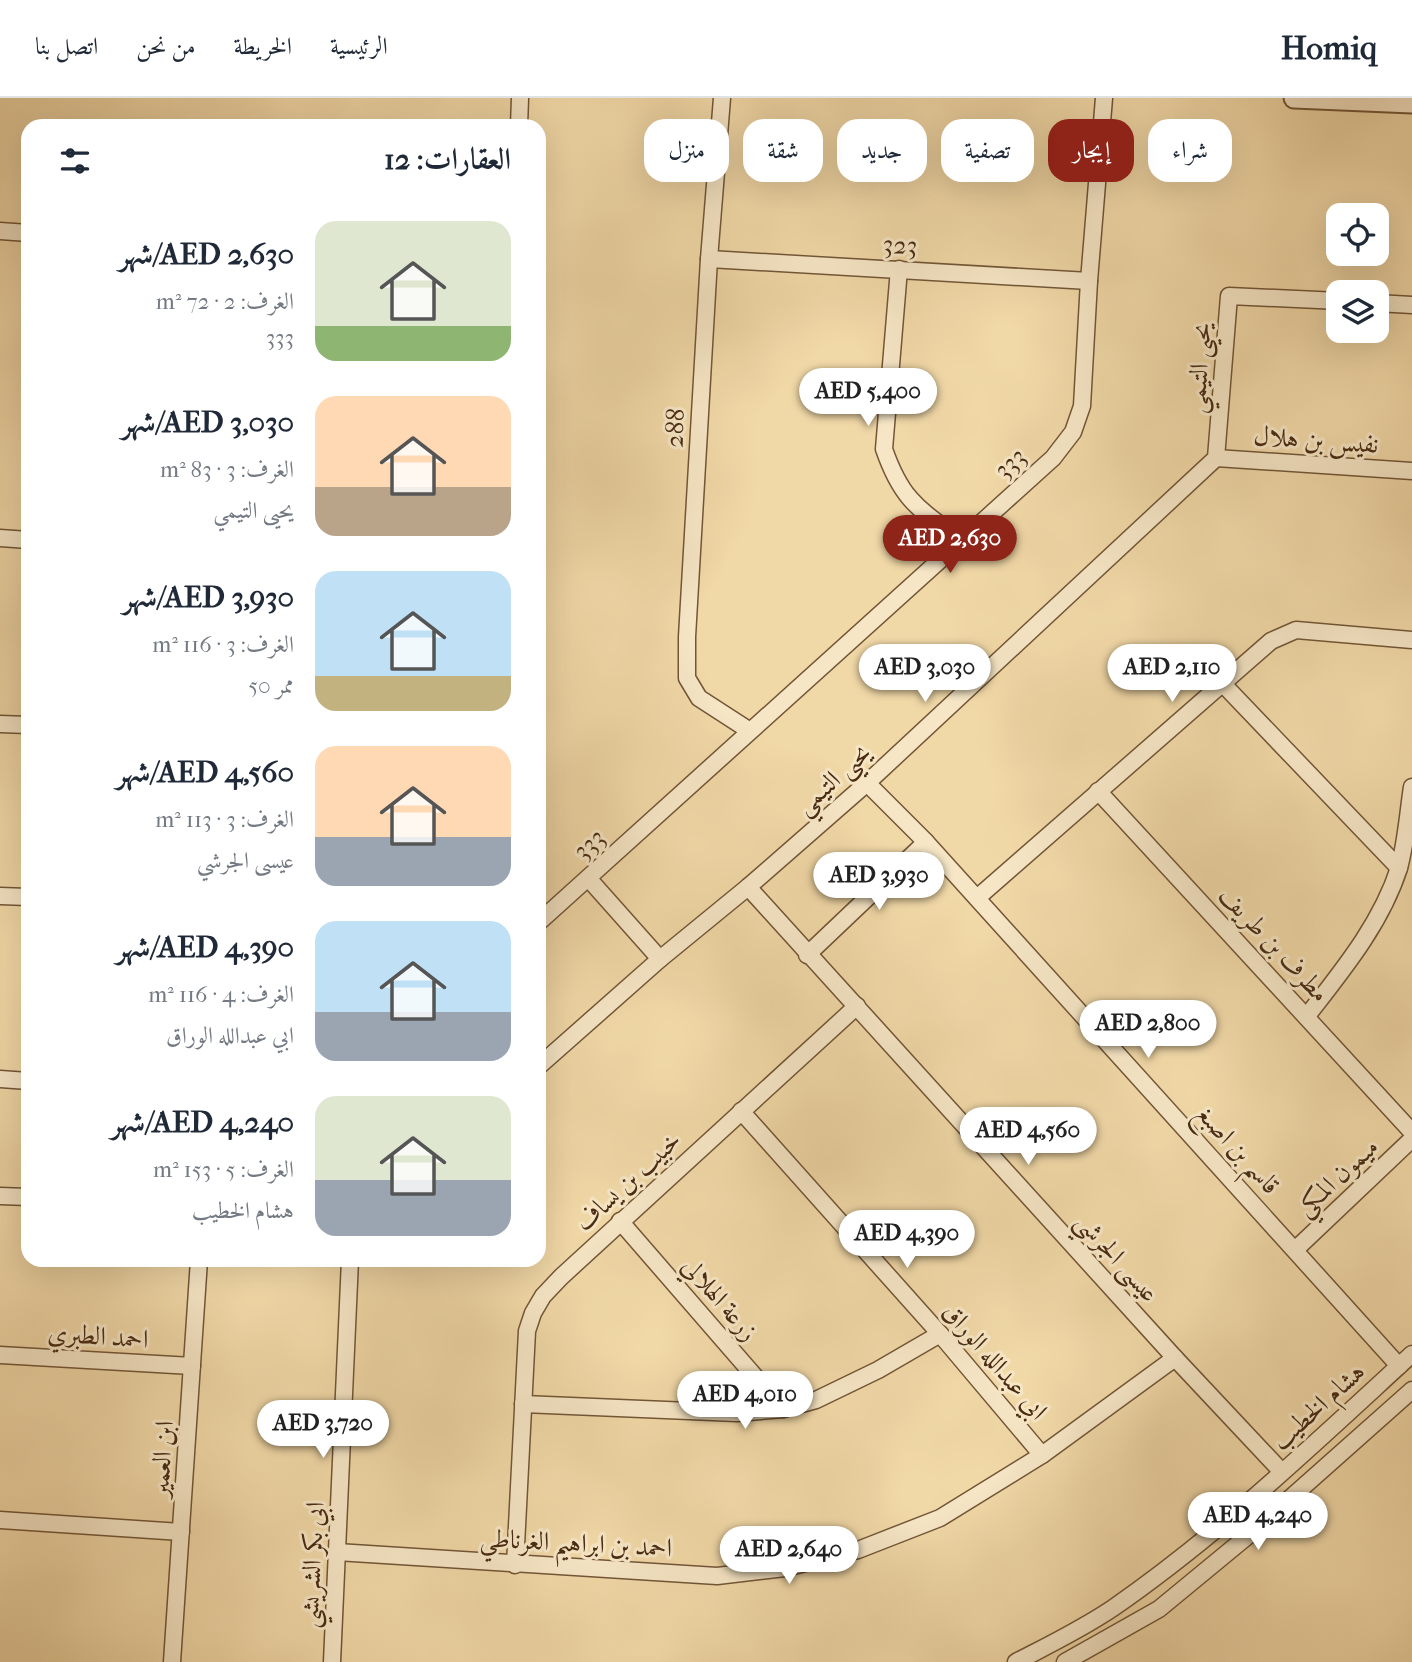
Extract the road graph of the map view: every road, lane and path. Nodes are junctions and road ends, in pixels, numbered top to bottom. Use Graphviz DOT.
graph roads {
  1 [pos="520,98"];
  2 [pos="722,98"];
  3 [pos="1104,98"];
  4 [pos="1294,98"];
  5 [pos="1412,103"];
  6 [pos="519,119"];
  7 [pos="0,231"];
  8 [pos="21,232"];
  9 [pos="709,259"];
  10 [pos="899,270"];
  11 [pos="1089,281"];
  12 [pos="1326,300"];
  13 [pos="1389,304"];
  14 [pos="1412,305"];
  15 [pos="1216,458"];
  16 [pos="1412,471"];
  17 [pos="0,538"];
  18 [pos="21,540"];
  19 [pos="961,540"];
  20 [pos="1412,640"];
  21 [pos="1223,684"];
  22 [pos="0,723"];
  23 [pos="21,725"];
  24 [pos="750,731"];
  25 [pos="867,783"];
  26 [pos="1412,787"];
  27 [pos="1098,791"];
  28 [pos="926,842"];
  29 [pos="1399,868"];
  30 [pos="588,878"];
  31 [pos="748,887"];
  32 [pos="0,895"];
  33 [pos="21,896"];
  34 [pos="977,898"];
  35 [pos="546,916"];
  36 [pos="807,955"];
  37 [pos="660,959"];
  38 [pos="858,1006"];
  39 [pos="1307,1016"];
  40 [pos="546,1060"];
  41 [pos="0,1079"];
  42 [pos="21,1080"];
  43 [pos="741,1111"];
  44 [pos="1412,1132"];
  45 [pos="1412,1139"];
  46 [pos="0,1196"];
  47 [pos="21,1197"];
  48 [pos="620,1221"];
  49 [pos="1296,1249"];
  50 [pos="199,1267"];
  51 [pos="350,1267"];
  52 [pos="940,1334"];
  53 [pos="0,1354"];
  54 [pos="1412,1354"];
  55 [pos="1175,1358"];
  56 [pos="192,1366"];
  57 [pos="1399,1366"];
  58 [pos="1412,1391"];
  59 [pos="523,1404"];
  60 [pos="783,1409"];
  61 [pos="1042,1455"];
  62 [pos="1282,1472"];
  63 [pos="0,1520"];
  64 [pos="181,1532"];
  65 [pos="337,1552"];
  66 [pos="515,1564"];
  67 [pos="172,1662"];
  68 [pos="332,1662"];
  69 [pos="1016,1662"];
  70 [pos="1065,1662"];
  1 -- 6 [label="street"];
  2 -- 9 [label="street, 288"];
  3 -- 11 [label="street, 333"];
  4 -- 5 [label="street"];
  7 -- 8 [label="street"];
  9 -- 10 [label="street, 323"];
  9 -- 24 [label="street, 288"];
  10 -- 11 [label="street, 323"];
  10 -- 19 [label="street"];
  11 -- 19 [label="street, 333"];
  12 -- 15 [label="street, يحيى التيمي"];
  13 -- 14 [label="street"];
  15 -- 16 [label="street, نفيس بن هلال"];
  15 -- 25 [label="street, يحيى التيمي"];
  17 -- 18 [label="street"];
  19 -- 24 [label="street, 333"];
  20 -- 21 [label="street"];
  21 -- 27 [label="street"];
  21 -- 29 [label="street"];
  22 -- 23 [label="street"];
  24 -- 30 [label="street, 333"];
  25 -- 28 [label="street, قاسم بن اصبغ"];
  25 -- 31 [label="street, يحيى التيمي"];
  26 -- 29 [label="street"];
  27 -- 34 [label="street"];
  27 -- 39 [label="street, مطرف بن طريف"];
  28 -- 34 [label="street, قاسم بن اصبغ"];
  28 -- 36 [label="street"];
  29 -- 39 [label="street"];
  30 -- 35 [label="street, 333"];
  30 -- 37 [label="street"];
  31 -- 36 [label="street, عيسى الجرشي"];
  31 -- 37 [label="street, يحيى التيمي"];
  32 -- 33 [label="street"];
  34 -- 49 [label="street, قاسم بن اصبغ"];
  36 -- 38 [label="street, عيسى الجرشي"];
  37 -- 40 [label="street, يحيى التيمي"];
  38 -- 43 [label="street, خبيب بن يساف"];
  38 -- 55 [label="street, عيسى الجرشي"];
  39 -- 44 [label="street, مطرف بن طريف"];
  41 -- 42 [label="street"];
  43 -- 48 [label="street, خبيب بن يساف"];
  43 -- 52 [label="street, ابي عبدالله الوراق"];
  45 -- 49 [label="street, ميمون المكي"];
  46 -- 47 [label="street"];
  48 -- 59 [label="street, خبيب بن يساف"];
  48 -- 60 [label="street, زرعة الهلالي"];
  49 -- 57 [label="street, قاسم بن اصبغ"];
  50 -- 56 [label="street, ابن العمير"];
  51 -- 65 [label="street, ابي بكر الشريشي"];
  52 -- 60 [label="street"];
  52 -- 61 [label="street, ابي عبدالله الوراق"];
  53 -- 56 [label="street, احمد الطبري"];
  54 -- 57 [label="street, هشام الخطيب"];
  55 -- 61 [label="street, احمد بن ابراهيم الغرناطي"];
  55 -- 62 [label="street, عيسى الجرشي"];
  56 -- 64 [label="street, ابن العمير"];
  57 -- 62 [label="street, هشام الخطيب"];
  58 -- 70 [label="street, هشام الخطيب"];
  59 -- 60 [label="street"];
  59 -- 66 [label="street, خبيب بن يساف"];
  61 -- 66 [label="street, احمد بن ابراهيم الغرناطي"];
  62 -- 69 [label="street, هشام الخطيب"];
  63 -- 64 [label="street"];
  64 -- 67 [label="street, ابن العمير"];
  65 -- 66 [label="street, احمد بن ابراهيم الغرناطي"];
  65 -- 68 [label="street, ابي بكر الشريشي"];
}
